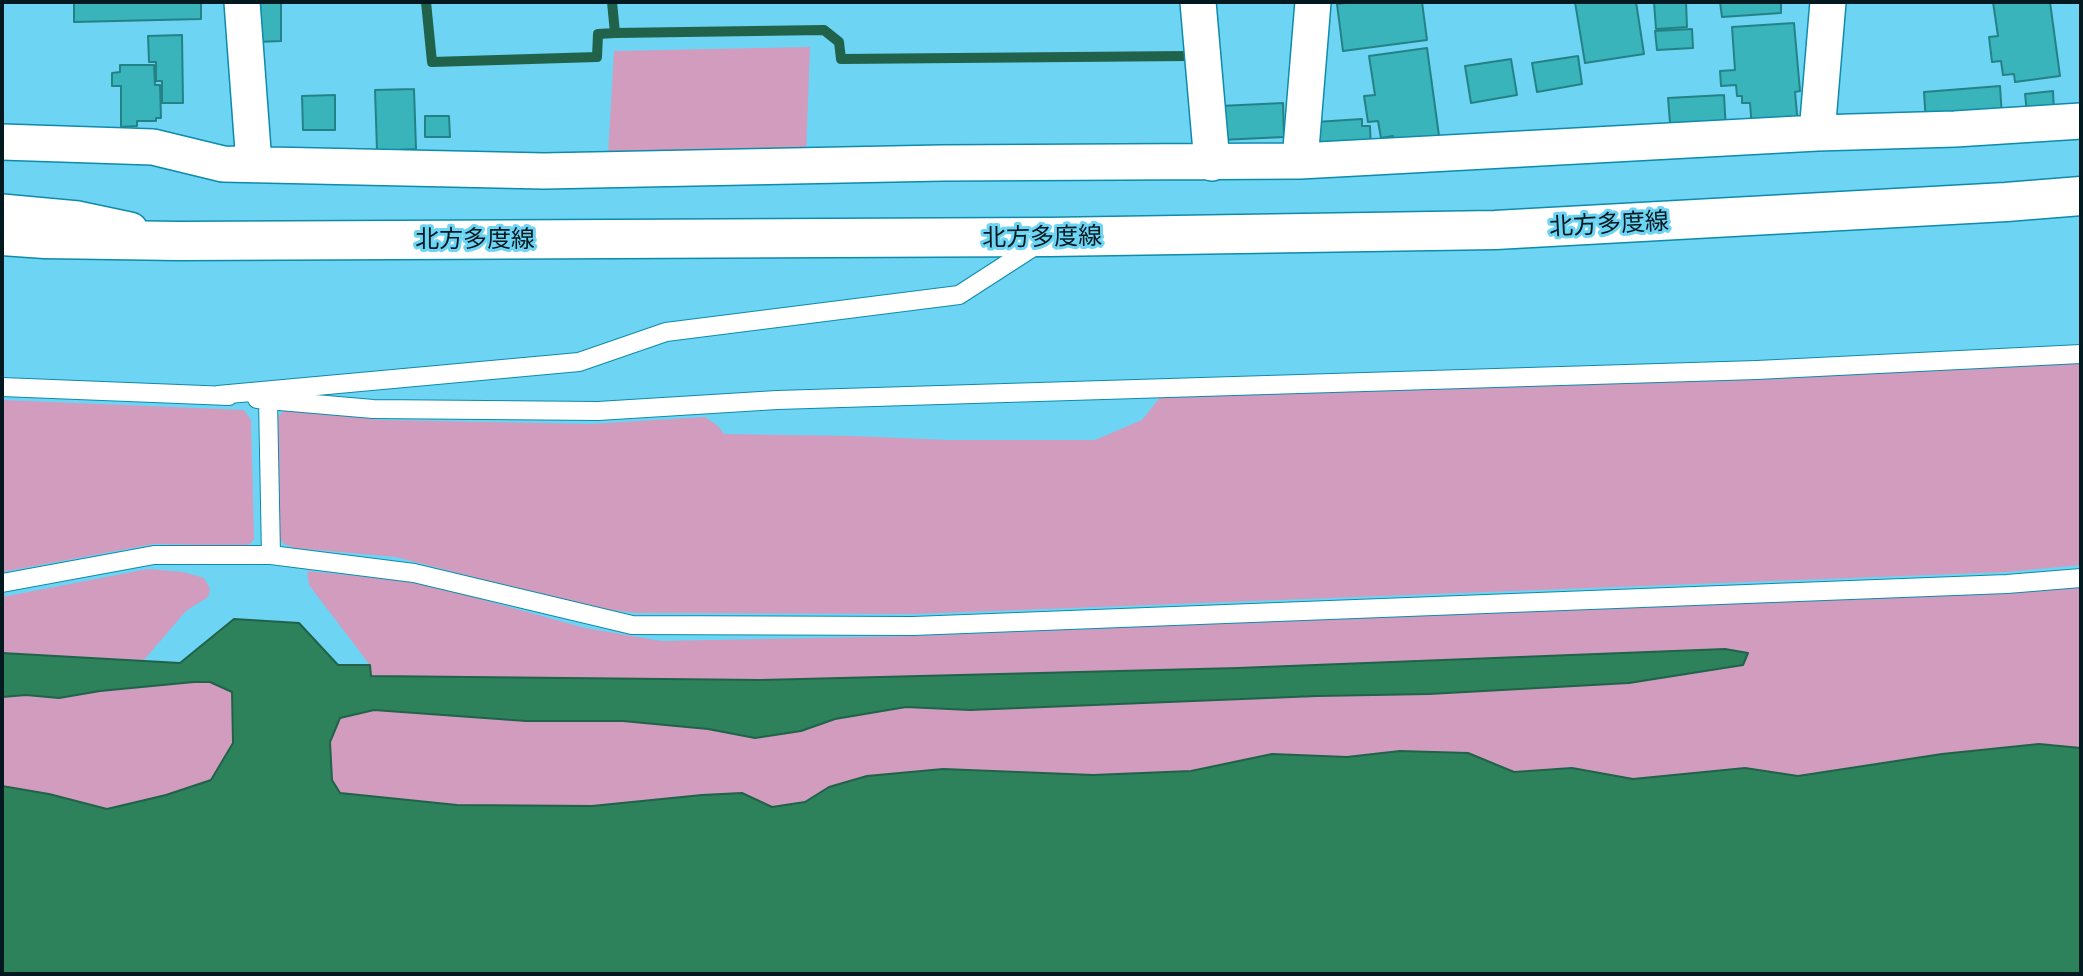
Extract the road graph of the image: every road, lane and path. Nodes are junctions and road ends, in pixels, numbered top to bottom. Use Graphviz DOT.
graph roads {
  1 [pos="242,2"];
  2 [pos="1198,2"];
  3 [pos="1313,2"];
  4 [pos="1828,2"];
  5 [pos="2081,121"];
  6 [pos="1817,132"];
  7 [pos="2,142"];
  8 [pos="1300,161"];
  9 [pos="254,163"];
  10 [pos="1212,163"];
  11 [pos="2081,196"];
  12 [pos="2,212"];
  13 [pos="2,236"];
  14 [pos="1049,237"];
  15 [pos="178,241"];
  16 [pos="2081,354"];
  17 [pos="2,387"];
  18 [pos="218,395"];
  19 [pos="268,400"];
  20 [pos="271,555"];
  21 [pos="2081,578"];
  22 [pos="2,583"];
  1 -- 9 [label="street"];
  2 -- 10 [label="street"];
  3 -- 8 [label="street"];
  4 -- 6 [label="street"];
  5 -- 6 [label="street"];
  6 -- 8 [label="street"];
  7 -- 9 [label="street"];
  8 -- 10 [label="street"];
  9 -- 10 [label="street"];
  11 -- 14 [label="main road, 北方多度線"];
  12 -- 15 [label="street"];
  13 -- 15 [label="main road, 北方多度線"];
  14 -- 15 [label="main road, 北方多度線"];
  14 -- 18 [label="lane"];
  16 -- 19 [label="lane"];
  17 -- 18 [label="lane"];
  18 -- 19 [label="lane"];
  19 -- 20 [label="lane"];
  20 -- 21 [label="lane"];
  20 -- 22 [label="lane"];
}
